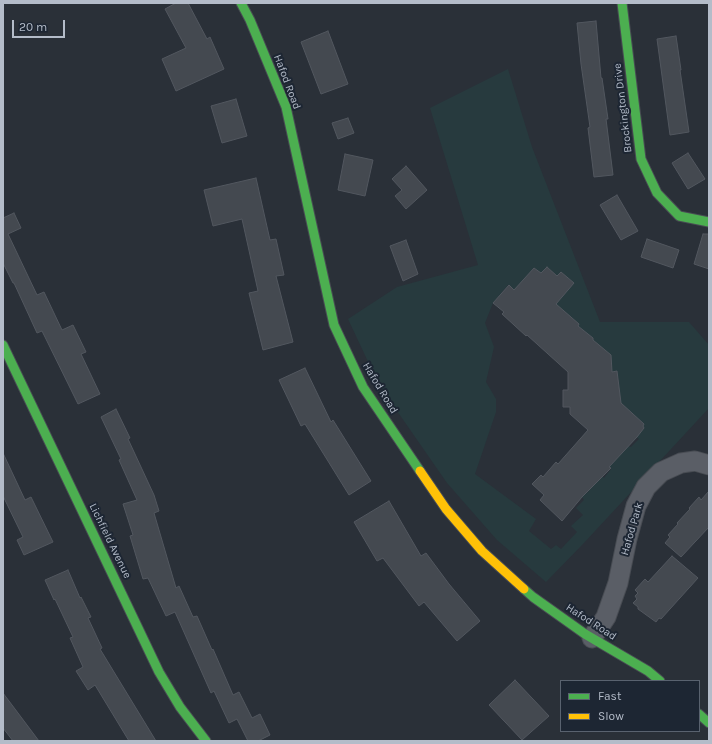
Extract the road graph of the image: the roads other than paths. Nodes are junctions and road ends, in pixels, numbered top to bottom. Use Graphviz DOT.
graph roads {
  1 [pos="240,3"];
  2 [pos="622,3"];
  3 [pos="709,222"];
  4 [pos="3,345"];
  5 [pos="709,465"];
  6 [pos="592,638"];
  7 [pos="659,680"];
  8 [pos="700,715"];
  9 [pos="709,723"];
  10 [pos="206,741"];
  1 -- 6 [label="street, Hafod Road"];
  2 -- 3 [label="street, Brockington Drive"];
  4 -- 10 [label="street, Lichfield Avenue"];
  5 -- 6 [label="street, Hafod Park"];
  6 -- 7 [label="street, Hafod Road"];
  8 -- 9 [label="street"];
}
